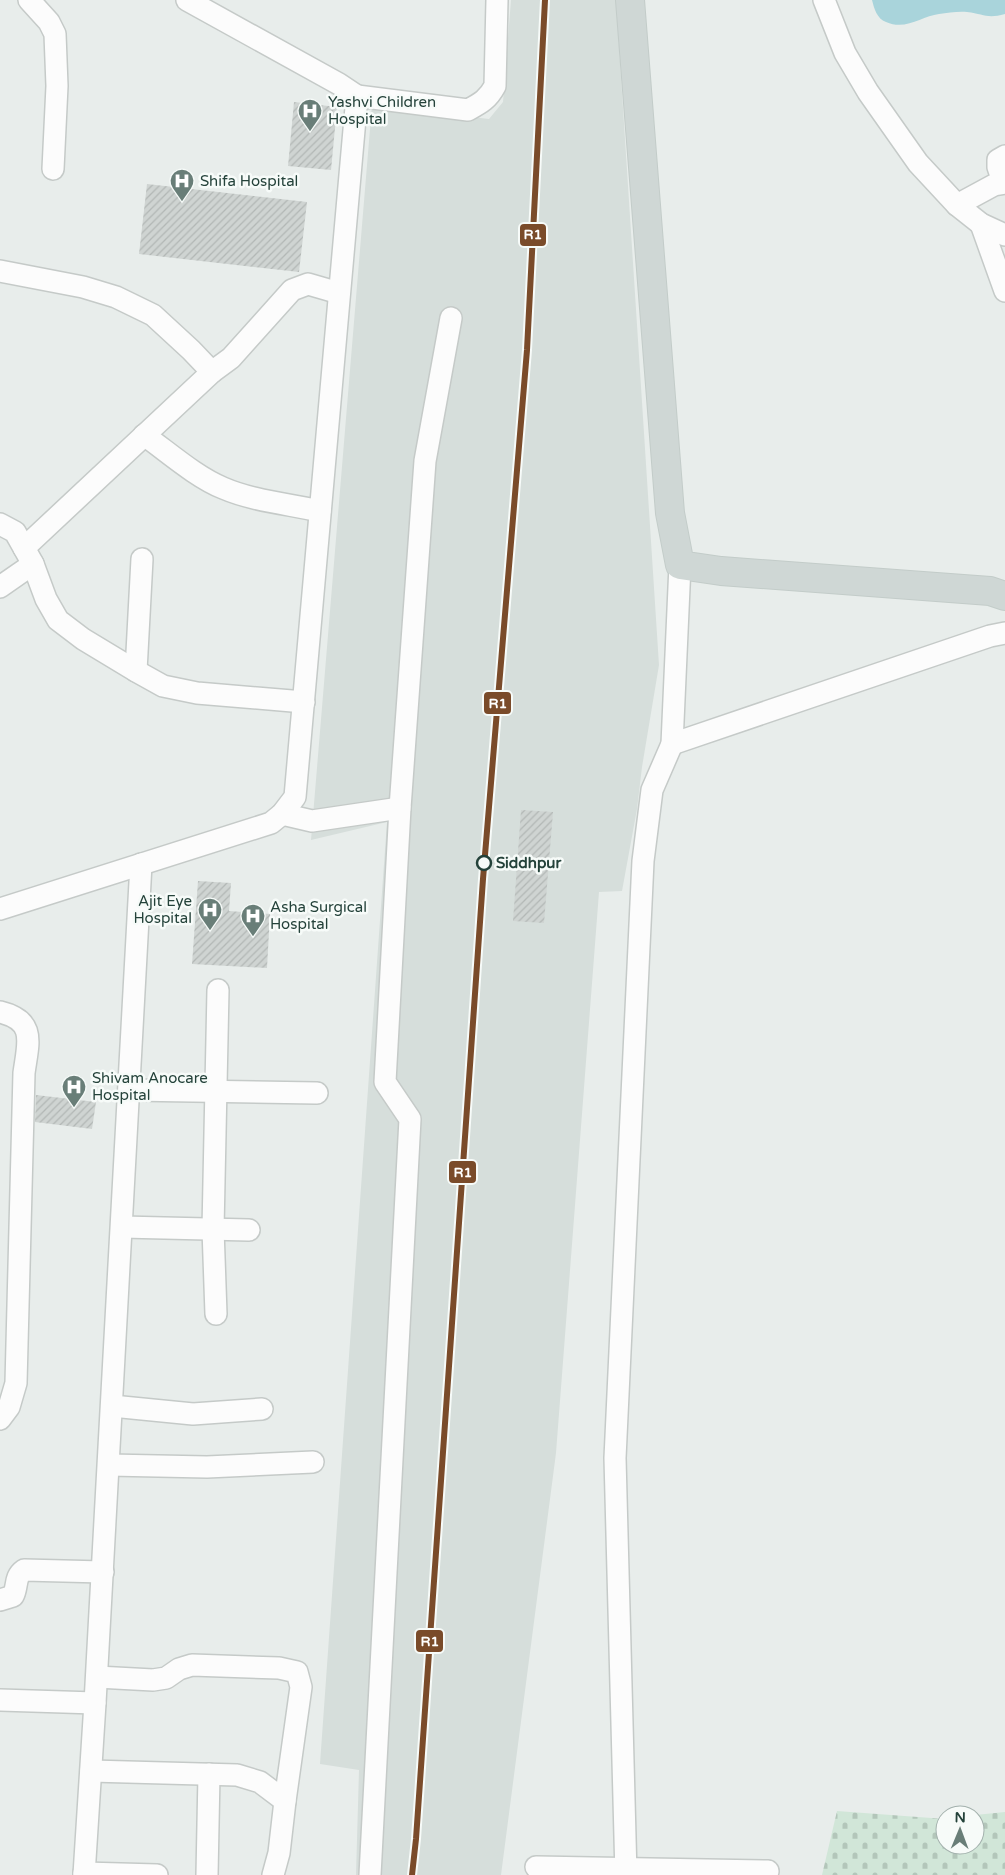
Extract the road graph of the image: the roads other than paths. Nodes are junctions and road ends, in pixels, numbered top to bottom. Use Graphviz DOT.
graph roads {
  1 [pos="29,0"];
  2 [pos="187,0"];
  3 [pos="496,0"];
  4 [pos="630,0"];
  5 [pos="824,0"];
  6 [pos="357,96"];
  7 [pos="1005,156"];
  8 [pos="53,169"];
  9 [pos="1004,182"];
  10 [pos="957,205"];
  11 [pos="981,224"];
  12 [pos="1005,235"];
  13 [pos="0,271"];
  14 [pos="1005,291"];
  15 [pos="339,292"];
  16 [pos="451,318"];
  17 [pos="212,372"];
  18 [pos="144,435"];
  19 [pos="320,510"];
  20 [pos="0,524"];
  21 [pos="28,556"];
  22 [pos="142,559"];
  23 [pos="680,565"];
  24 [pos="0,587"];
  25 [pos="1005,596"];
  26 [pos="1005,633"];
  27 [pos="136,671"];
  28 [pos="304,702"];
  29 [pos="672,744"];
  30 [pos="400,808"];
  31 [pos="282,814"];
  32 [pos="141,864"];
  33 [pos="0,909"];
  34 [pos="218,990"];
  35 [pos="0,1012"];
  36 [pos="130,1090"];
  37 [pos="215,1091"];
  38 [pos="317,1093"];
  39 [pos="122,1227"];
  40 [pos="213,1229"];
  41 [pos="249,1230"];
  42 [pos="216,1314"];
  43 [pos="112,1406"];
  44 [pos="262,1409"];
  45 [pos="0,1419"];
  46 [pos="314,1462"];
  47 [pos="109,1465"];
  48 [pos="102,1572"];
  49 [pos="0,1600"];
  50 [pos="97,1677"];
  51 [pos="0,1700"];
  52 [pos="95,1703"];
  53 [pos="91,1771"];
  54 [pos="209,1774"];
  55 [pos="285,1801"];
  56 [pos="536,1867"];
  57 [pos="768,1871"];
  58 [pos="626,1872"];
  59 [pos="84,1874"];
  60 [pos="157,1875"];
  61 [pos="207,1875"];
  62 [pos="273,1875"];
  63 [pos="370,1875"];
  1 -- 8 [label="street"];
  2 -- 6 [label="street"];
  3 -- 6 [label="street"];
  4 -- 23 [label="main road"];
  5 -- 10 [label="street"];
  6 -- 15 [label="street"];
  7 -- 9 [label="street"];
  9 -- 10 [label="street"];
  10 -- 11 [label="street"];
  11 -- 12 [label="street"];
  11 -- 14 [label="street"];
  13 -- 17 [label="street"];
  15 -- 17 [label="street"];
  15 -- 19 [label="street"];
  16 -- 30 [label="street"];
  17 -- 18 [label="street"];
  18 -- 19 [label="street"];
  18 -- 21 [label="street"];
  19 -- 28 [label="street"];
  20 -- 21 [label="street"];
  21 -- 24 [label="street"];
  21 -- 27 [label="street"];
  22 -- 27 [label="street"];
  23 -- 25 [label="main road"];
  23 -- 29 [label="street"];
  26 -- 29 [label="street"];
  27 -- 28 [label="street"];
  28 -- 31 [label="street"];
  29 -- 58 [label="street"];
  30 -- 31 [label="street"];
  30 -- 63 [label="street"];
  31 -- 32 [label="street"];
  32 -- 33 [label="street"];
  32 -- 36 [label="street"];
  34 -- 37 [label="street"];
  35 -- 45 [label="street"];
  36 -- 37 [label="street"];
  36 -- 39 [label="street"];
  37 -- 38 [label="street"];
  37 -- 40 [label="street"];
  39 -- 40 [label="street"];
  39 -- 43 [label="street"];
  40 -- 41 [label="street"];
  40 -- 42 [label="street"];
  43 -- 44 [label="street"];
  43 -- 47 [label="street"];
  46 -- 47 [label="street"];
  47 -- 48 [label="street"];
  48 -- 49 [label="street"];
  48 -- 50 [label="street"];
  50 -- 52 [label="street"];
  50 -- 55 [label="street"];
  51 -- 52 [label="street"];
  52 -- 53 [label="street"];
  53 -- 54 [label="street"];
  53 -- 59 [label="street"];
  54 -- 55 [label="street"];
  54 -- 61 [label="street"];
  55 -- 62 [label="street"];
  56 -- 58 [label="street"];
  57 -- 58 [label="street"];
  59 -- 60 [label="street"];
}
